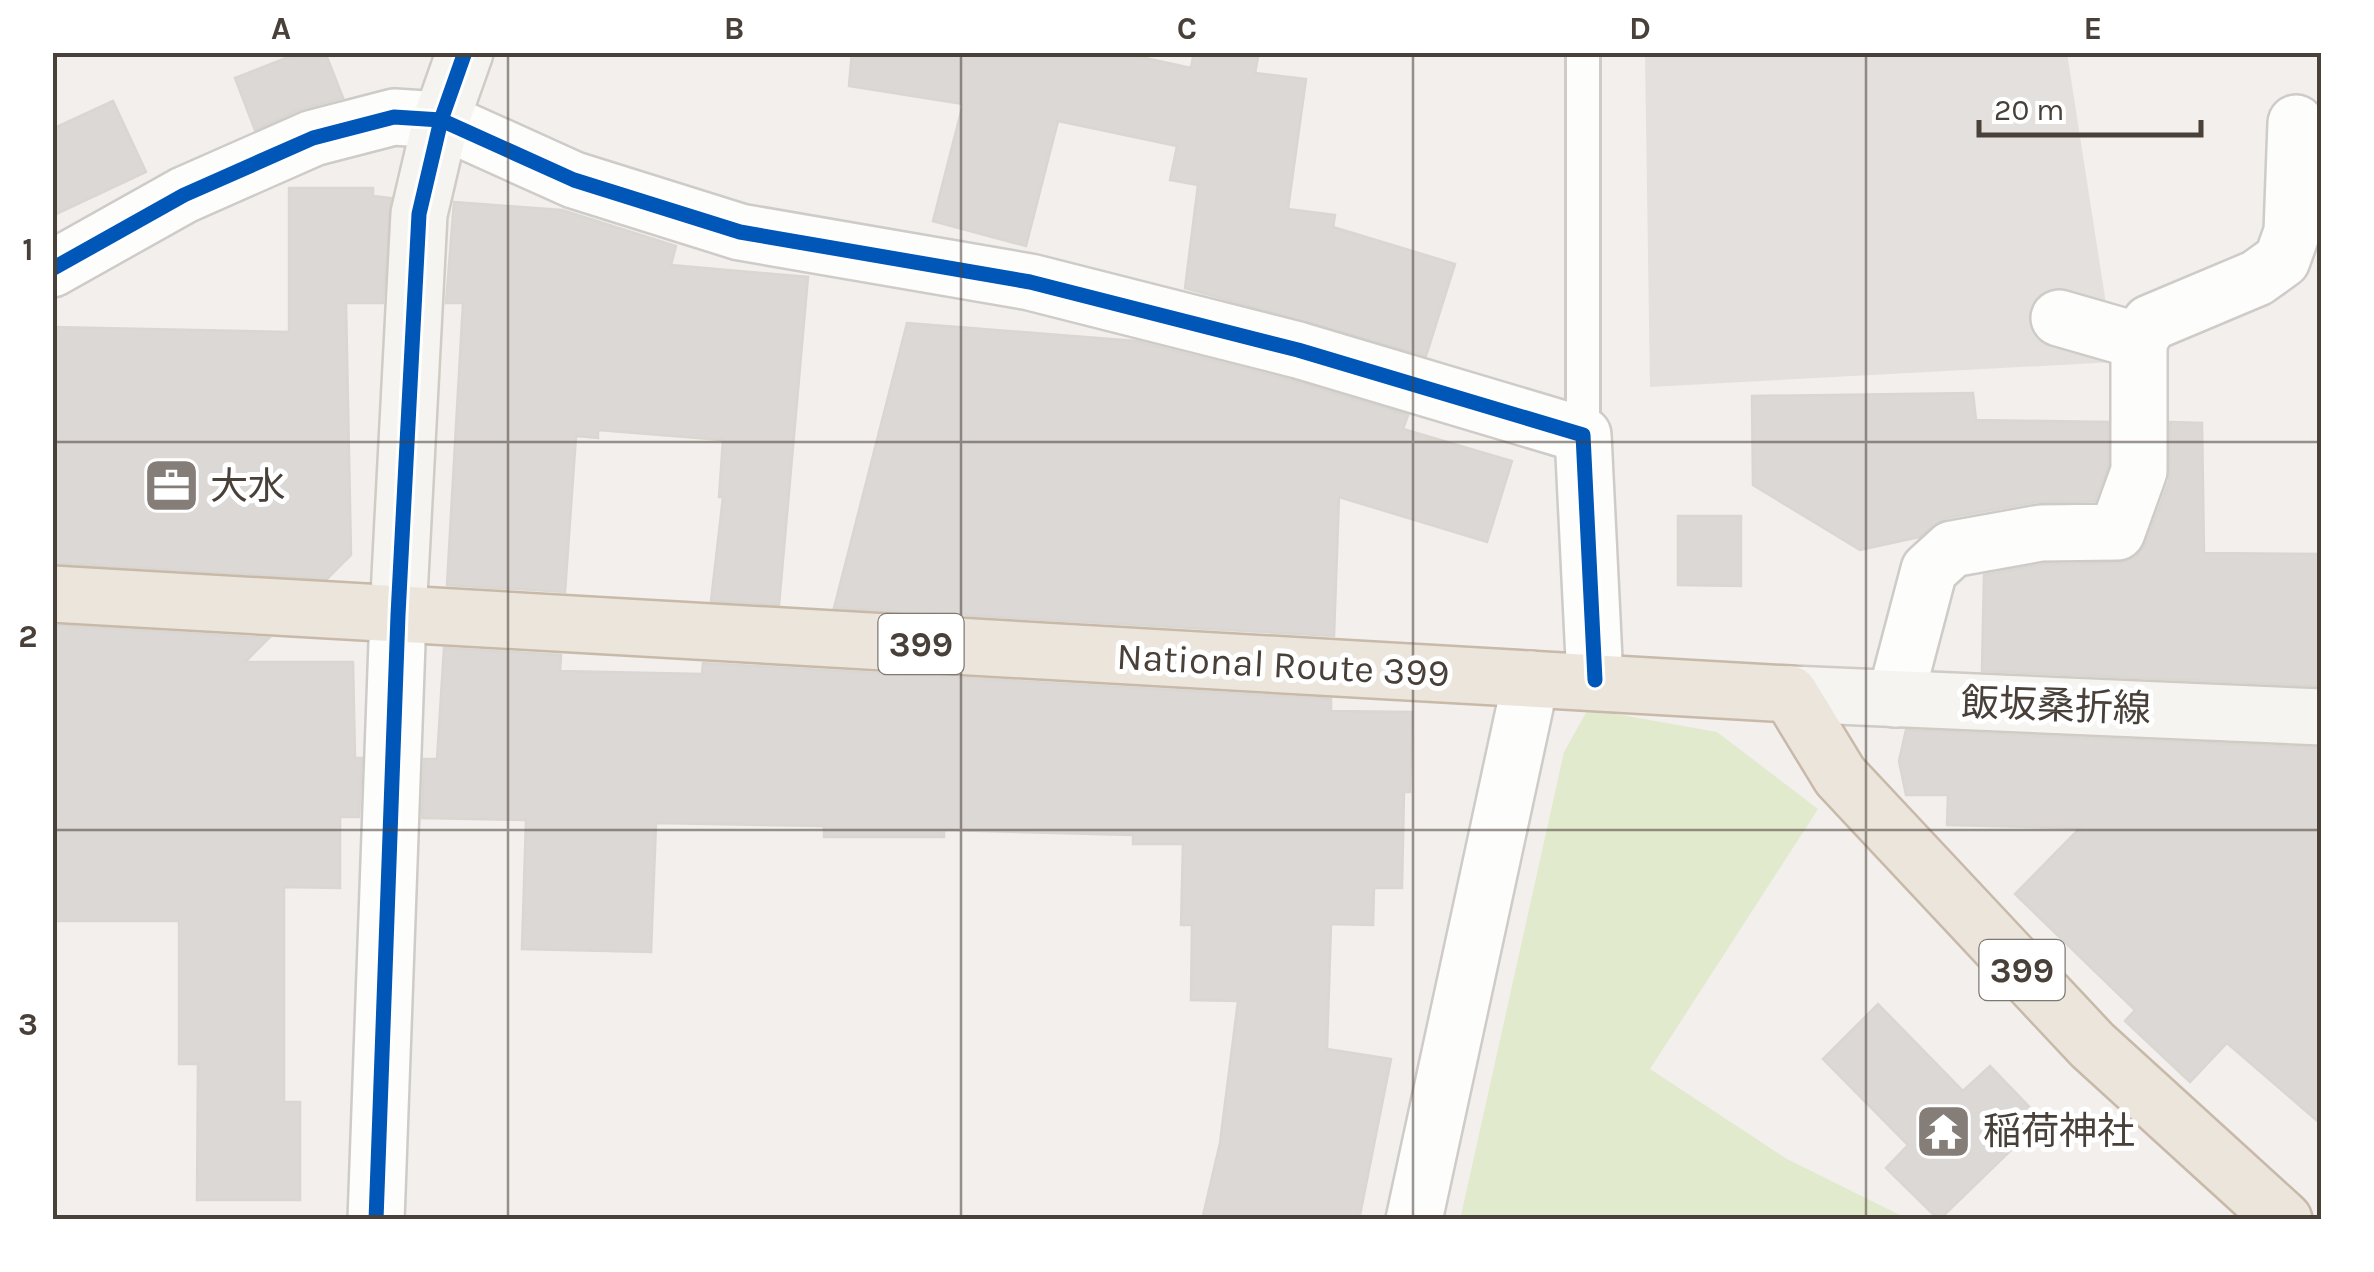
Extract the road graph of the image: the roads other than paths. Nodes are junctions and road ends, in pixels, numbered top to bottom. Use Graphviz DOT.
graph roads {
  1 [pos="465,52"];
  2 [pos="1583,52"];
  3 [pos="441,120"];
  4 [pos="2296,124"];
  5 [pos="52,269"];
  6 [pos="2059,318"];
  7 [pos="2139,341"];
  8 [pos="1583,435"];
  9 [pos="52,594"];
  10 [pos="398,615"];
  11 [pos="1531,679"];
  12 [pos="1595,680"];
  13 [pos="1790,694"];
  14 [pos="1895,699"];
  15 [pos="2322,717"];
  16 [pos="376,1220"];
  17 [pos="1414,1220"];
  18 [pos="2284,1220"];
  1 -- 3 [label="street"];
  2 -- 8 [label="lane"];
  3 -- 5 [label="street"];
  3 -- 8 [label="street"];
  3 -- 10 [label="street"];
  4 -- 7 [label="street"];
  6 -- 7 [label="street"];
  7 -- 14 [label="street"];
  8 -- 12 [label="street"];
  9 -- 10 [label="highway, National Route 399 / 399"];
  10 -- 11 [label="highway, National Route 399 / 399"];
  10 -- 16 [label="street"];
  11 -- 12 [label="highway, National Route 399 / 399"];
  11 -- 17 [label="street"];
  12 -- 13 [label="highway, National Route 399 / 399"];
  13 -- 14 [label="street, 飯坂桑折線"];
  13 -- 18 [label="highway, 399"];
  14 -- 15 [label="street, 飯坂桑折線"];
}
